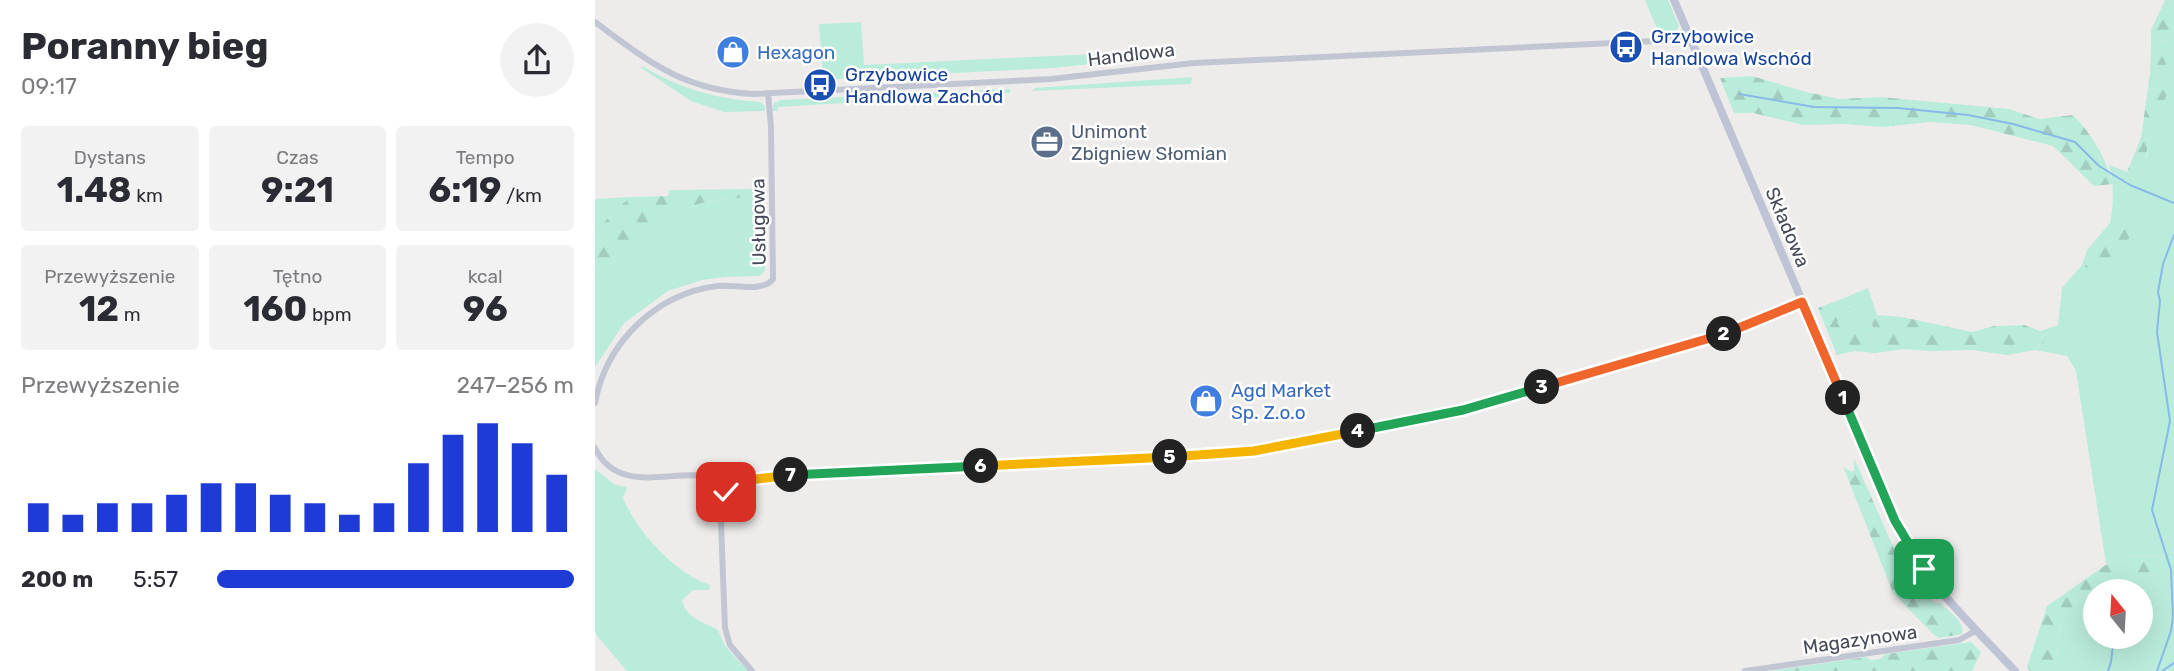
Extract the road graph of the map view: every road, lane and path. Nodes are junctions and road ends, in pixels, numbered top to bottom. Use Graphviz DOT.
graph roads {
  1 [pos="1674,0"];
  2 [pos="595,22"];
  3 [pos="1690,36"];
  4 [pos="768,93"];
  5 [pos="1802,302"];
  6 [pos="595,403"];
  7 [pos="595,448"];
  8 [pos="720,479"];
  9 [pos="739,481"];
  10 [pos="726,492"];
  11 [pos="1977,630"];
  12 [pos="752,671"];
  13 [pos="1745,671"];
  14 [pos="2015,671"];
  1 -- 3 [label="main road, Składowa"];
  2 -- 4 [label="street, Handlowa"];
  3 -- 4 [label="street, Handlowa"];
  3 -- 5 [label="main road, Składowa"];
  4 -- 6 [label="street, Usługowa"];
  5 -- 9 [label="street"];
  5 -- 11 [label="main road, Składowa"];
  7 -- 8 [label="street"];
  8 -- 9 [label="street"];
  8 -- 10 [label="street"];
  9 -- 10 [label="street"];
  10 -- 12 [label="street"];
  11 -- 13 [label="street, Magazynowa"];
  11 -- 14 [label="main road, Składowa"];
}
